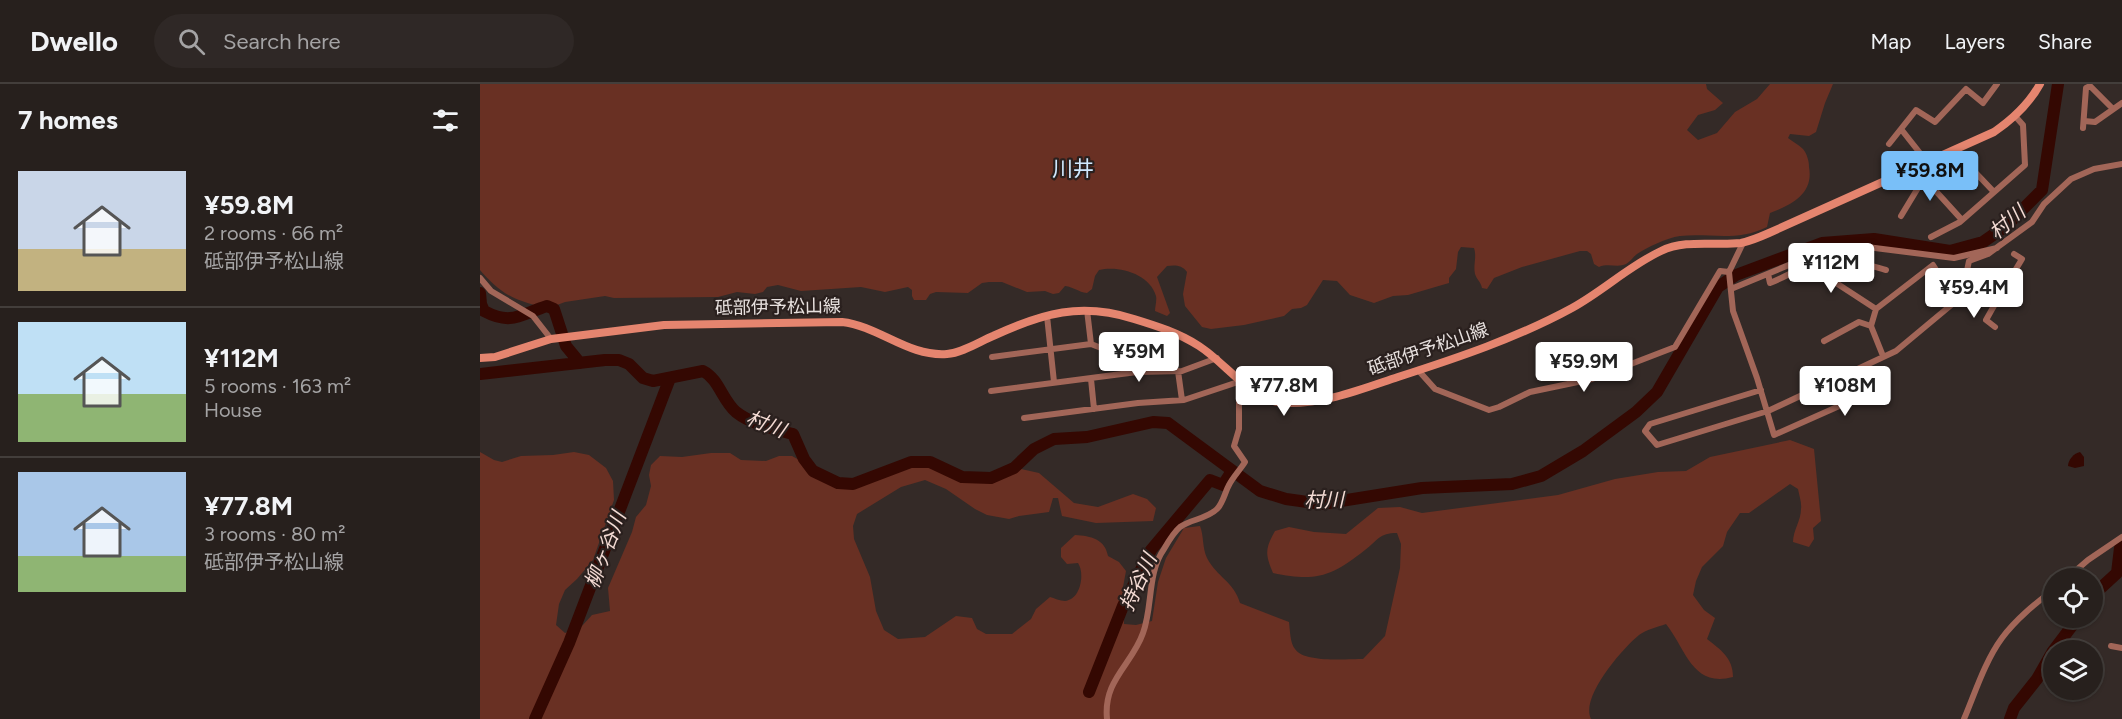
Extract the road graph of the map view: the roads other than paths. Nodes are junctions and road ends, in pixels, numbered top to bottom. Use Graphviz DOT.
graph roads {
  1 [pos="1997,84"];
  2 [pos="2040,84"];
  3 [pos="2122,103"];
  4 [pos="2113,109"];
  5 [pos="2015,116"];
  6 [pos="1901,129"];
  7 [pos="1889,144"];
  8 [pos="1954,150"];
  9 [pos="1927,162"];
  10 [pos="2122,164"];
  11 [pos="1914,167"];
  12 [pos="1924,178"];
  13 [pos="1994,192"];
  14 [pos="1901,216"];
  15 [pos="1962,220"];
  16 [pos="1931,237"];
  17 [pos="1743,243"];
  18 [pos="1997,248"];
  19 [pos="2014,254"];
  20 [pos="1828,261"];
  21 [pos="1886,270"];
  22 [pos="1729,272"];
  23 [pos="1768,274"];
  24 [pos="480,278"];
  25 [pos="1731,287"];
  26 [pos="1958,300"];
  27 [pos="1995,304"];
  28 [pos="1088,309"];
  29 [pos="1876,309"];
  30 [pos="1047,316"];
  31 [pos="1871,326"];
  32 [pos="1995,327"];
  33 [pos="551,339"];
  34 [pos="1824,341"];
  35 [pos="1091,344"];
  36 [pos="1050,350"];
  37 [pos="1883,356"];
  38 [pos="992,357"];
  39 [pos="480,358"];
  40 [pos="1218,358"];
  41 [pos="1418,370"];
  42 [pos="1854,370"];
  43 [pos="1178,371"];
  44 [pos="1137,372"];
  45 [pos="1091,379"];
  46 [pos="1054,382"];
  47 [pos="1243,383"];
  48 [pos="1761,390"];
  49 [pos="991,391"];
  50 [pos="1182,400"];
  51 [pos="1095,409"];
  52 [pos="1768,411"];
  53 [pos="1024,418"];
  54 [pos="2122,537"];
  55 [pos="2079,568"];
  56 [pos="2043,599"];
  57 [pos="2110,646"];
  58 [pos="2122,648"];
  59 [pos="1107,719"];
  60 [pos="1964,719"];
  1 -- 6 [label="street"];
  2 -- 5 [label="main road, 砥部伊予松山線"];
  3 -- 4 [label="street"];
  4 -- 4 [label="street"];
  5 -- 8 [label="main road, 砥部伊予松山線"];
  5 -- 13 [label="street"];
  6 -- 7 [label="street"];
  6 -- 9 [label="street"];
  8 -- 9 [label="main road, 砥部伊予松山線"];
  8 -- 13 [label="street"];
  9 -- 11 [label="main road, 砥部伊予松山線"];
  10 -- 18 [label="street"];
  11 -- 12 [label="street"];
  11 -- 17 [label="main road, 砥部伊予松山線"];
  12 -- 14 [label="street"];
  12 -- 15 [label="street"];
  13 -- 15 [label="street"];
  15 -- 16 [label="street"];
  17 -- 22 [label="street"];
  17 -- 41 [label="main road, 砥部伊予松山線"];
  18 -- 23 [label="street"];
  18 -- 26 [label="street"];
  19 -- 27 [label="street"];
  20 -- 21 [label="street"];
  20 -- 23 [label="street"];
  20 -- 29 [label="street"];
  22 -- 25 [label="street"];
  22 -- 41 [label="street"];
  23 -- 25 [label="street"];
  24 -- 33 [label="street"];
  25 -- 48 [label="street"];
  26 -- 27 [label="street"];
  26 -- 29 [label="street"];
  26 -- 37 [label="street"];
  27 -- 32 [label="street"];
  28 -- 30 [label="main road, 砥部伊予松山線"];
  28 -- 35 [label="street"];
  28 -- 40 [label="main road, 砥部伊予松山線"];
  29 -- 31 [label="street"];
  30 -- 33 [label="main road, 砥部伊予松山線"];
  30 -- 36 [label="street"];
  31 -- 34 [label="street"];
  31 -- 37 [label="street"];
  33 -- 39 [label="main road, 砥部伊予松山線"];
  35 -- 36 [label="street"];
  35 -- 44 [label="street"];
  36 -- 38 [label="street"];
  36 -- 46 [label="street"];
  37 -- 42 [label="street"];
  40 -- 43 [label="street"];
  40 -- 47 [label="main road, 砥部伊予松山線"];
  41 -- 47 [label="main road, 砥部伊予松山線"];
  42 -- 52 [label="street"];
  42 -- 52 [label="street"];
  43 -- 44 [label="street"];
  43 -- 50 [label="street"];
  44 -- 45 [label="street"];
  45 -- 46 [label="street"];
  45 -- 51 [label="street"];
  46 -- 49 [label="street"];
  47 -- 50 [label="street"];
  47 -- 59 [label="street"];
  48 -- 52 [label="street"];
  48 -- 52 [label="street"];
  50 -- 51 [label="street"];
  51 -- 53 [label="street"];
  54 -- 55 [label="street"];
  56 -- 60 [label="street"];
  57 -- 58 [label="street"];
}
